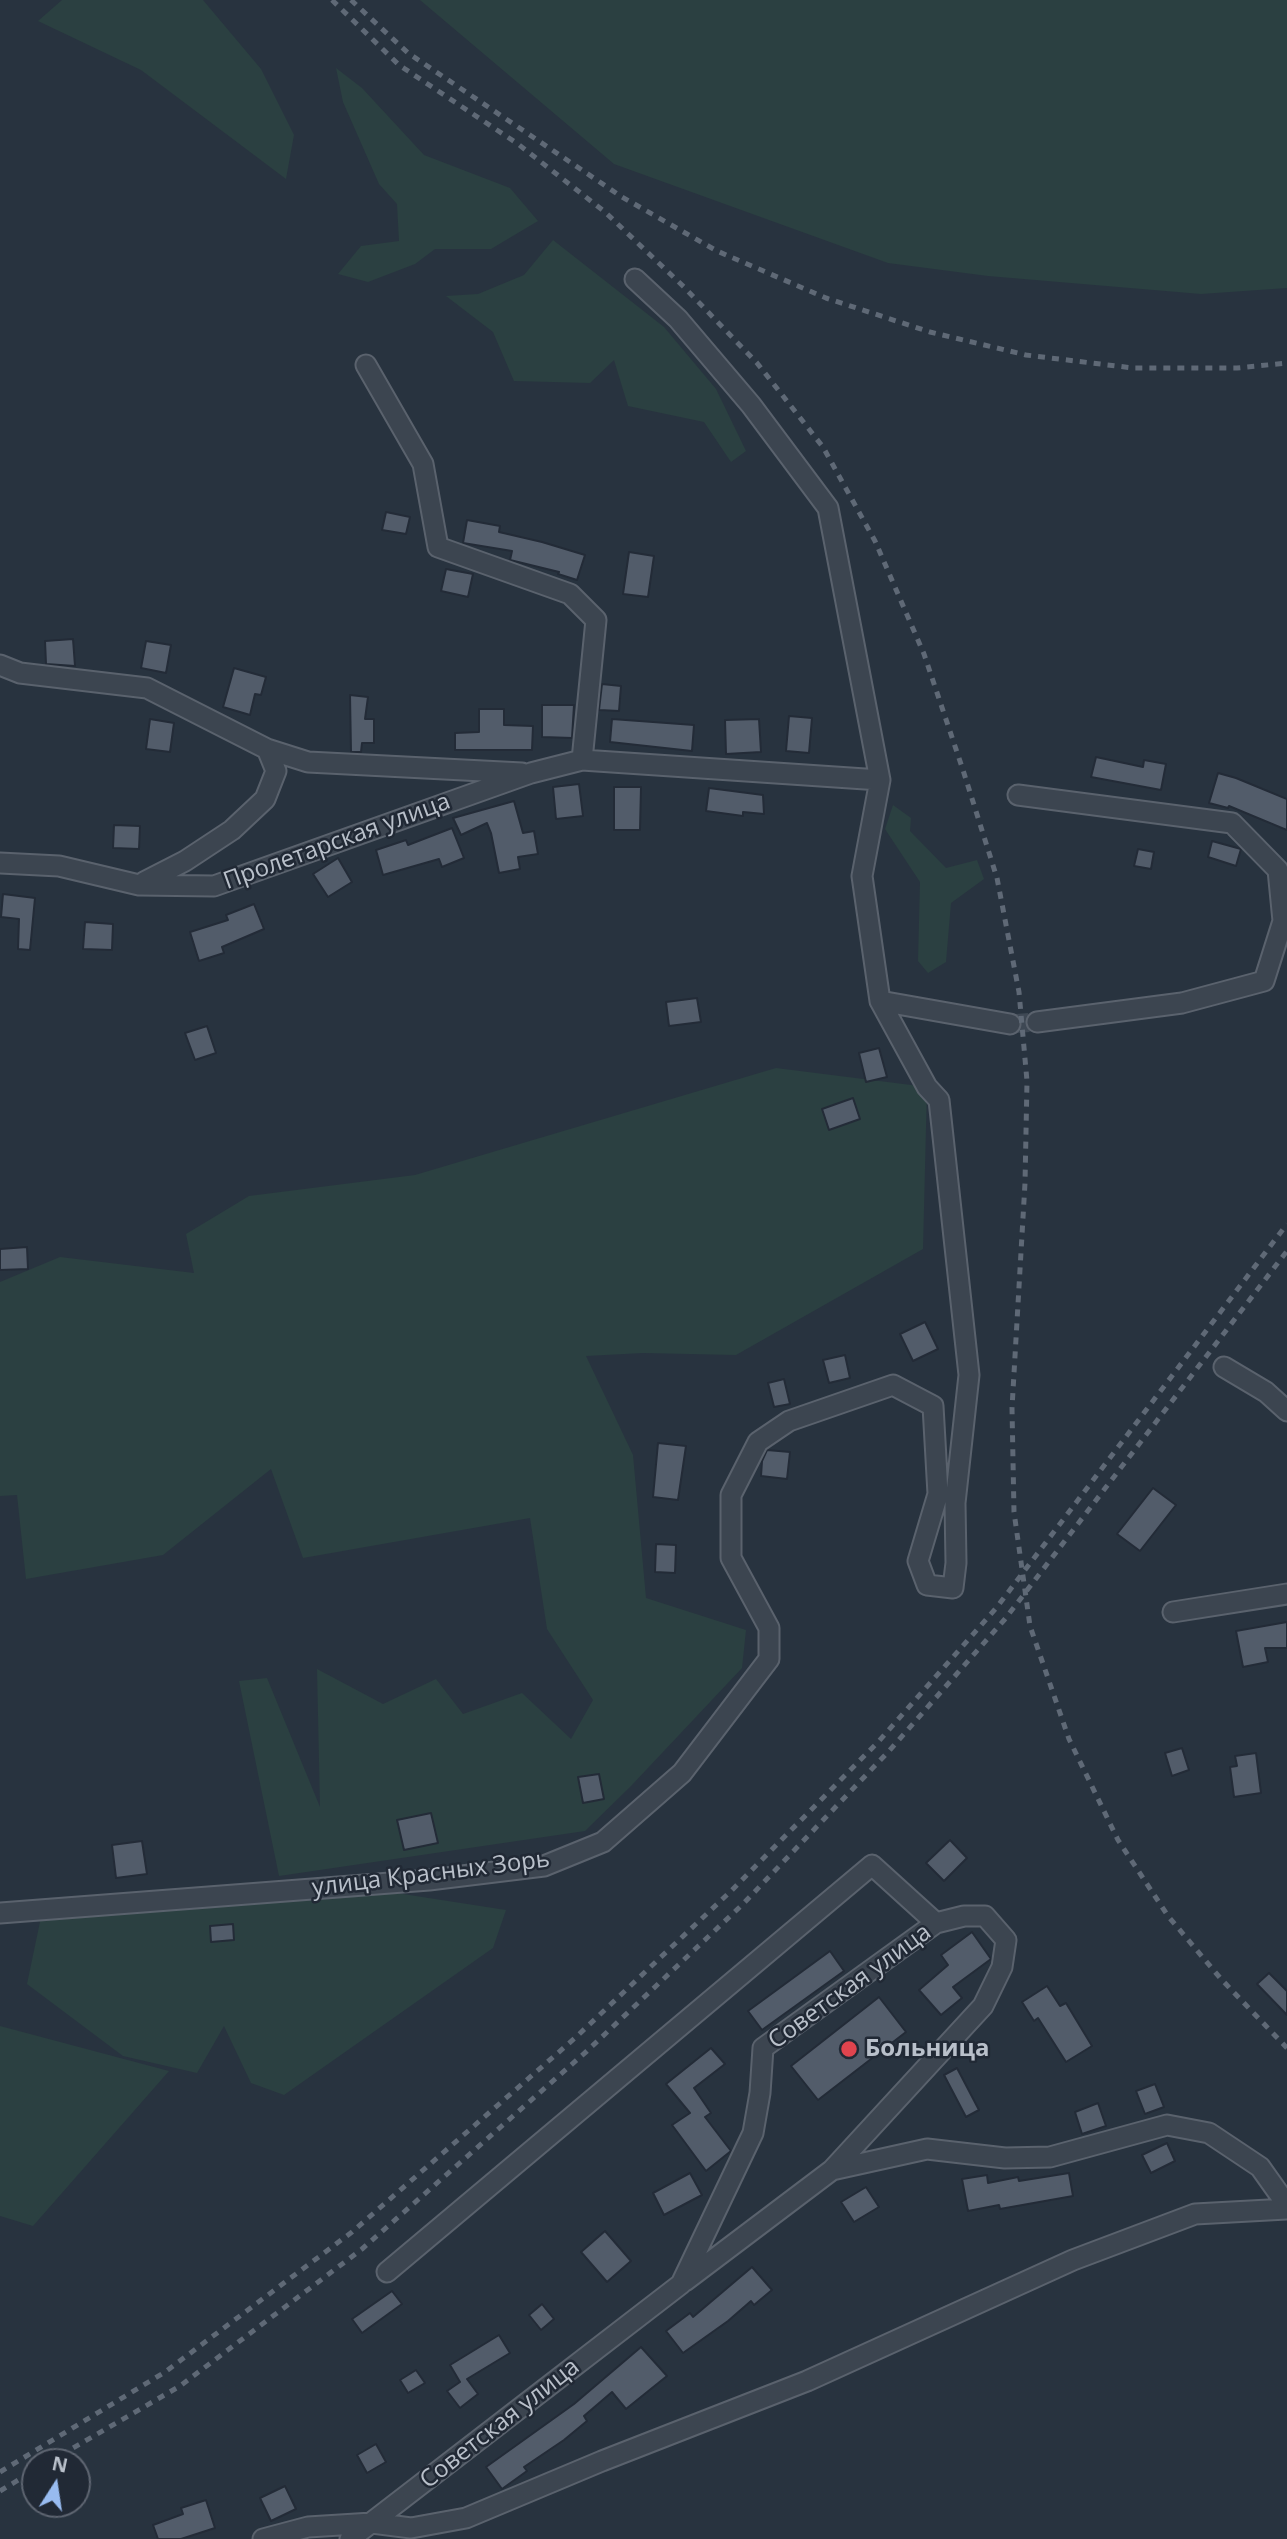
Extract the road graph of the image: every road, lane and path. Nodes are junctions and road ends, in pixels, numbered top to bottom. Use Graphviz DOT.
graph roads {
  1 [pos="635,279"];
  2 [pos="366,365"];
  3 [pos="0,665"];
  4 [pos="267,749"];
  5 [pos="582,760"];
  6 [pos="531,773"];
  7 [pos="880,780"];
  8 [pos="1018,795"];
  9 [pos="0,863"];
  10 [pos="139,885"];
  11 [pos="880,1000"];
  12 [pos="1037,1022"];
  13 [pos="1010,1024"];
  14 [pos="1224,1367"];
  15 [pos="1287,1411"];
  16 [pos="1287,1594"];
  17 [pos="1172,1612"];
  18 [pos="0,1913"];
  19 [pos="936,1923"];
  20 [pos="832,2170"];
  21 [pos="1287,2207"];
  22 [pos="387,2272"];
  23 [pos="681,2284"];
  24 [pos="372,2523"];
  25 [pos="262,2539"];
  26 [pos="350,2539"];
  1 -- 7 [label="street"];
  2 -- 5 [label="street"];
  3 -- 4 [label="street"];
  4 -- 6 [label="street, Пролетарская улица"];
  4 -- 10 [label="street, Пролетарская улица"];
  5 -- 6 [label="street, Пролетарская улица"];
  5 -- 7 [label="street, Пролетарская улица"];
  6 -- 10 [label="street, Пролетарская улица"];
  7 -- 11 [label="street"];
  8 -- 12 [label="street"];
  9 -- 10 [label="street, Пролетарская улица"];
  11 -- 13 [label="street"];
  11 -- 18 [label="street, улица Красных Зорь"];
  14 -- 15 [label="street"];
  16 -- 17 [label="street"];
  19 -- 20 [label="street, Советская улица"];
  19 -- 22 [label="street"];
  19 -- 23 [label="street, Советская улица"];
  20 -- 21 [label="street"];
  20 -- 23 [label="street"];
  21 -- 24 [label="street"];
  23 -- 24 [label="street, Советская улица"];
  24 -- 25 [label="street"];
  24 -- 26 [label="street, Советская улица"];
}
